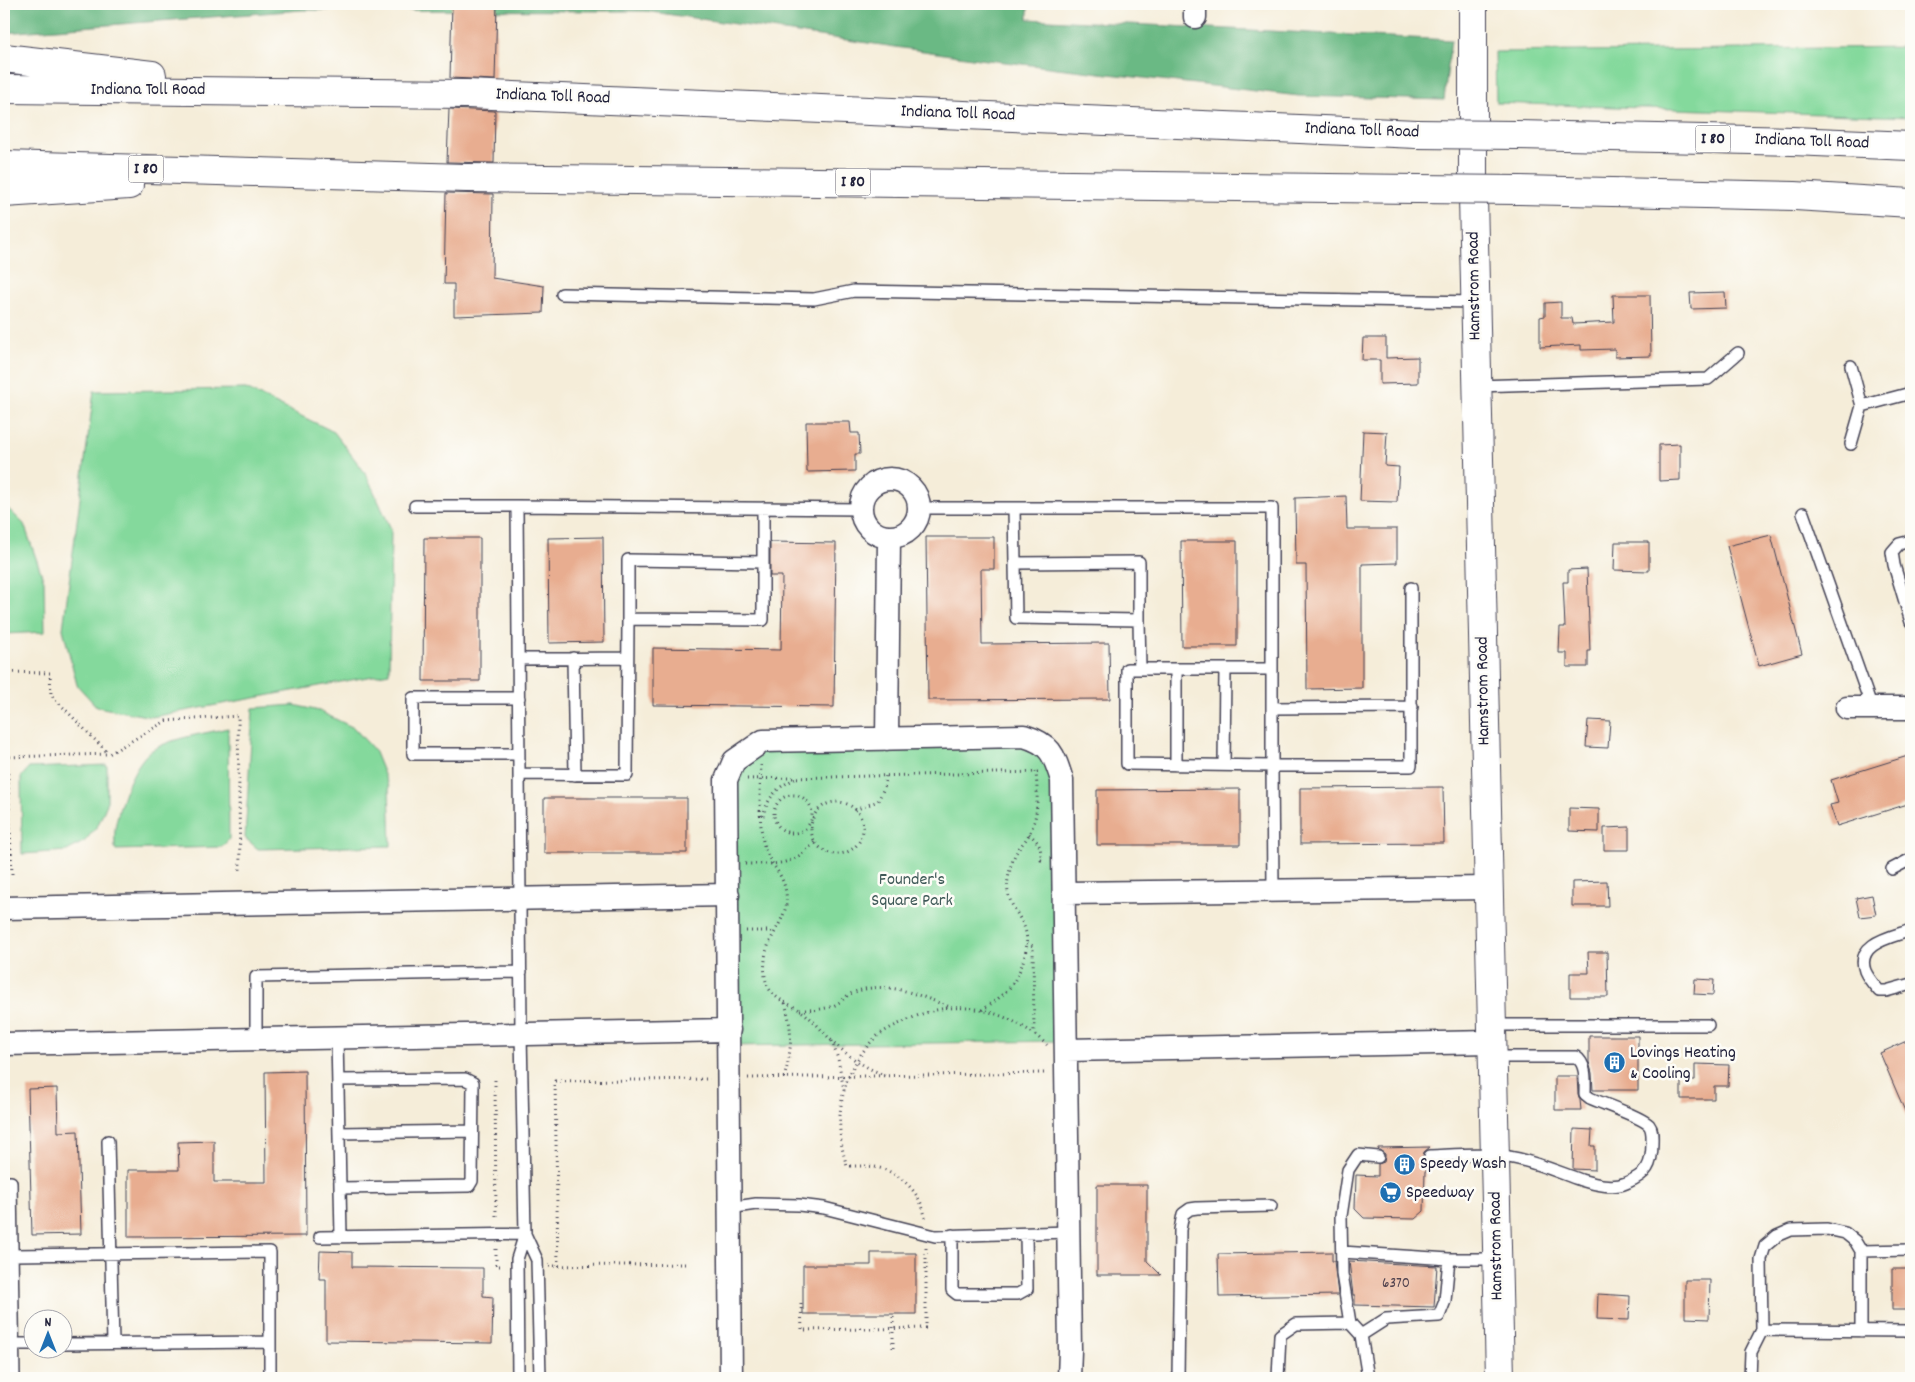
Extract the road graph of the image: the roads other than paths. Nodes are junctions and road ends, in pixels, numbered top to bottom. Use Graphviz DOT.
graph roads {
  1 [pos="1473,4"];
  2 [pos="4,58"];
  3 [pos="4,89"];
  4 [pos="287,91"];
  5 [pos="1911,146"];
  6 [pos="4,165"];
  7 [pos="289,174"];
  8 [pos="4,193"];
  9 [pos="1911,203"];
  10 [pos="562,294"];
  11 [pos="1475,302"];
  12 [pos="1738,352"];
  13 [pos="1850,366"];
  14 [pos="1477,386"];
  15 [pos="1911,394"];
  16 [pos="1862,406"];
  17 [pos="1851,444"];
  18 [pos="415,506"];
  19 [pos="517,506"];
  20 [pos="763,508"];
  21 [pos="920,508"];
  22 [pos="1014,508"];
  23 [pos="860,509"];
  24 [pos="1803,513"];
  25 [pos="889,537"];
  26 [pos="1911,541"];
  27 [pos="763,562"];
  28 [pos="1015,563"];
  29 [pos="1411,588"];
  30 [pos="628,619"];
  31 [pos="1139,620"];
  32 [pos="1911,622"];
  33 [pos="573,658"];
  34 [pos="627,658"];
  35 [pos="518,659"];
  36 [pos="1140,668"];
  37 [pos="1176,669"];
  38 [pos="1225,669"];
  39 [pos="1272,669"];
  40 [pos="519,698"];
  41 [pos="1412,707"];
  42 [pos="1272,708"];
  43 [pos="1847,708"];
  44 [pos="1872,708"];
  45 [pos="1911,708"];
  46 [pos="888,738"];
  47 [pos="519,754"];
  48 [pos="1176,765"];
  49 [pos="1224,765"];
  50 [pos="1272,766"];
  51 [pos="520,774"];
  52 [pos="575,774"];
  53 [pos="1911,859"];
  54 [pos="1892,869"];
  55 [pos="1488,888"];
  56 [pos="1273,890"];
  57 [pos="1064,893"];
  58 [pos="728,895"];
  59 [pos="521,899"];
  60 [pos="4,908"];
  61 [pos="1911,930"];
  62 [pos="521,972"];
  63 [pos="1911,984"];
  64 [pos="1708,1025"];
  65 [pos="729,1030"];
  66 [pos="521,1034"];
  67 [pos="337,1038"];
  68 [pos="256,1039"];
  69 [pos="1492,1041"];
  70 [pos="4,1044"];
  71 [pos="1058,1049"];
  72 [pos="338,1080"];
  73 [pos="472,1131"];
  74 [pos="339,1133"];
  75 [pos="108,1141"];
  76 [pos="1495,1155"];
  77 [pos="1430,1156"];
  78 [pos="1378,1157"];
  79 [pos="4,1182"];
  80 [pos="340,1188"];
  81 [pos="1271,1206"];
  82 [pos="729,1208"];
  83 [pos="1069,1232"];
  84 [pos="525,1234"];
  85 [pos="1026,1234"];
  86 [pos="952,1235"];
  87 [pos="320,1237"];
  88 [pos="341,1237"];
  89 [pos="8,1242"];
  90 [pos="1911,1250"];
  91 [pos="1861,1251"];
  92 [pos="1342,1252"];
  93 [pos="111,1254"];
  94 [pos="13,1255"];
  95 [pos="1449,1259"];
  96 [pos="1497,1259"];
  97 [pos="1350,1323"];
  98 [pos="1762,1330"];
  99 [pos="1861,1331"];
  100 [pos="1911,1331"];
  101 [pos="1361,1335"];
  102 [pos="270,1342"];
  103 [pos="113,1343"];
  104 [pos="14,1344"];
  105 [pos="22,1344"];
  106 [pos="72,1344"];
  107 [pos="14,1378"];
  108 [pos="270,1378"];
  109 [pos="518,1378"];
  110 [pos="540,1378"];
  111 [pos="731,1378"];
  112 [pos="1069,1378"];
  113 [pos="1178,1378"];
  114 [pos="1278,1378"];
  115 [pos="1368,1378"];
  116 [pos="1500,1378"];
  117 [pos="1750,1378"];
  1 -- 11 [label="main road, Hamstrom Road"];
  2 -- 4 [label="main road"];
  3 -- 4 [label="main road, Indiana Toll Road / I 80"];
  4 -- 5 [label="main road, Indiana Toll Road / I 80, bridge"];
  6 -- 7 [label="main road, I 80"];
  7 -- 8 [label="main road"];
  7 -- 9 [label="main road, I 80, bridge"];
  10 -- 11 [label="lane"];
  11 -- 14 [label="main road, Hamstrom Road"];
  12 -- 14 [label="lane"];
  13 -- 16 [label="lane"];
  14 -- 55 [label="main road, Hamstrom Road"];
  15 -- 16 [label="lane"];
  16 -- 17 [label="lane"];
  18 -- 19 [label="lane"];
  19 -- 20 [label="lane"];
  19 -- 35 [label="lane"];
  20 -- 23 [label="lane"];
  20 -- 27 [label="lane"];
  21 -- 22 [label="lane"];
  21 -- 23 [label="street"];
  21 -- 25 [label="street"];
  22 -- 28 [label="lane"];
  22 -- 39 [label="lane"];
  23 -- 25 [label="street"];
  24 -- 44 [label="lane"];
  25 -- 46 [label="street"];
  26 -- 32 [label="lane"];
  27 -- 30 [label="lane"];
  27 -- 30 [label="lane"];
  28 -- 31 [label="lane"];
  28 -- 31 [label="lane"];
  29 -- 41 [label="lane"];
  30 -- 34 [label="lane"];
  31 -- 36 [label="lane"];
  33 -- 34 [label="lane"];
  33 -- 35 [label="lane"];
  33 -- 52 [label="lane"];
  34 -- 52 [label="lane"];
  35 -- 40 [label="lane"];
  36 -- 37 [label="lane"];
  36 -- 48 [label="lane"];
  37 -- 38 [label="lane"];
  37 -- 48 [label="lane"];
  38 -- 39 [label="lane"];
  38 -- 49 [label="lane"];
  39 -- 42 [label="lane"];
  40 -- 47 [label="lane"];
  40 -- 47 [label="lane"];
  41 -- 42 [label="lane"];
  41 -- 50 [label="lane"];
  42 -- 50 [label="lane"];
  43 -- 44 [label="street"];
  44 -- 45 [label="street"];
  46 -- 57 [label="street"];
  46 -- 58 [label="street"];
  47 -- 51 [label="lane"];
  48 -- 49 [label="lane"];
  49 -- 50 [label="lane"];
  50 -- 56 [label="lane"];
  51 -- 52 [label="lane"];
  51 -- 59 [label="lane"];
  53 -- 54 [label="lane"];
  55 -- 56 [label="street"];
  55 -- 69 [label="main road, Hamstrom Road"];
  56 -- 57 [label="street"];
  57 -- 71 [label="street"];
  58 -- 59 [label="street"];
  58 -- 65 [label="street"];
  59 -- 60 [label="street"];
  59 -- 62 [label="lane"];
  61 -- 63 [label="lane"];
  62 -- 66 [label="lane"];
  62 -- 68 [label="lane"];
  64 -- 69 [label="lane"];
  65 -- 66 [label="street"];
  65 -- 82 [label="street"];
  66 -- 67 [label="street"];
  66 -- 84 [label="lane"];
  67 -- 68 [label="street"];
  67 -- 72 [label="lane"];
  68 -- 70 [label="street"];
  69 -- 71 [label="street"];
  69 -- 76 [label="main road, Hamstrom Road"];
  69 -- 76 [label="lane"];
  71 -- 83 [label="street"];
  72 -- 73 [label="lane"];
  72 -- 74 [label="lane"];
  73 -- 74 [label="lane"];
  73 -- 80 [label="lane"];
  74 -- 80 [label="lane"];
  75 -- 93 [label="lane"];
  76 -- 77 [label="lane"];
  76 -- 96 [label="main road, Hamstrom Road"];
  78 -- 92 [label="lane"];
  79 -- 89 [label="lane"];
  80 -- 88 [label="lane"];
  81 -- 113 [label="lane"];
  82 -- 86 [label="lane"];
  82 -- 111 [label="street"];
  83 -- 85 [label="lane"];
  83 -- 112 [label="street"];
  84 -- 88 [label="lane"];
  84 -- 109 [label="lane"];
  84 -- 110 [label="lane"];
  85 -- 86 [label="lane"];
  85 -- 86 [label="lane"];
  87 -- 88 [label="lane"];
  89 -- 94 [label="lane"];
  90 -- 91 [label="lane"];
  91 -- 98 [label="lane"];
  91 -- 99 [label="lane"];
  92 -- 95 [label="lane"];
  92 -- 97 [label="lane"];
  93 -- 94 [label="lane"];
  93 -- 102 [label="lane"];
  93 -- 103 [label="lane"];
  94 -- 104 [label="lane"];
  95 -- 96 [label="lane"];
  95 -- 101 [label="lane"];
  96 -- 116 [label="main road, Hamstrom Road"];
  97 -- 101 [label="lane"];
  97 -- 114 [label="lane"];
  98 -- 99 [label="lane"];
  98 -- 117 [label="lane"];
  99 -- 100 [label="lane"];
  101 -- 115 [label="lane"];
  102 -- 103 [label="lane"];
  102 -- 108 [label="lane"];
  103 -- 106 [label="lane"];
  104 -- 105 [label="lane"];
  104 -- 107 [label="lane"];
}
